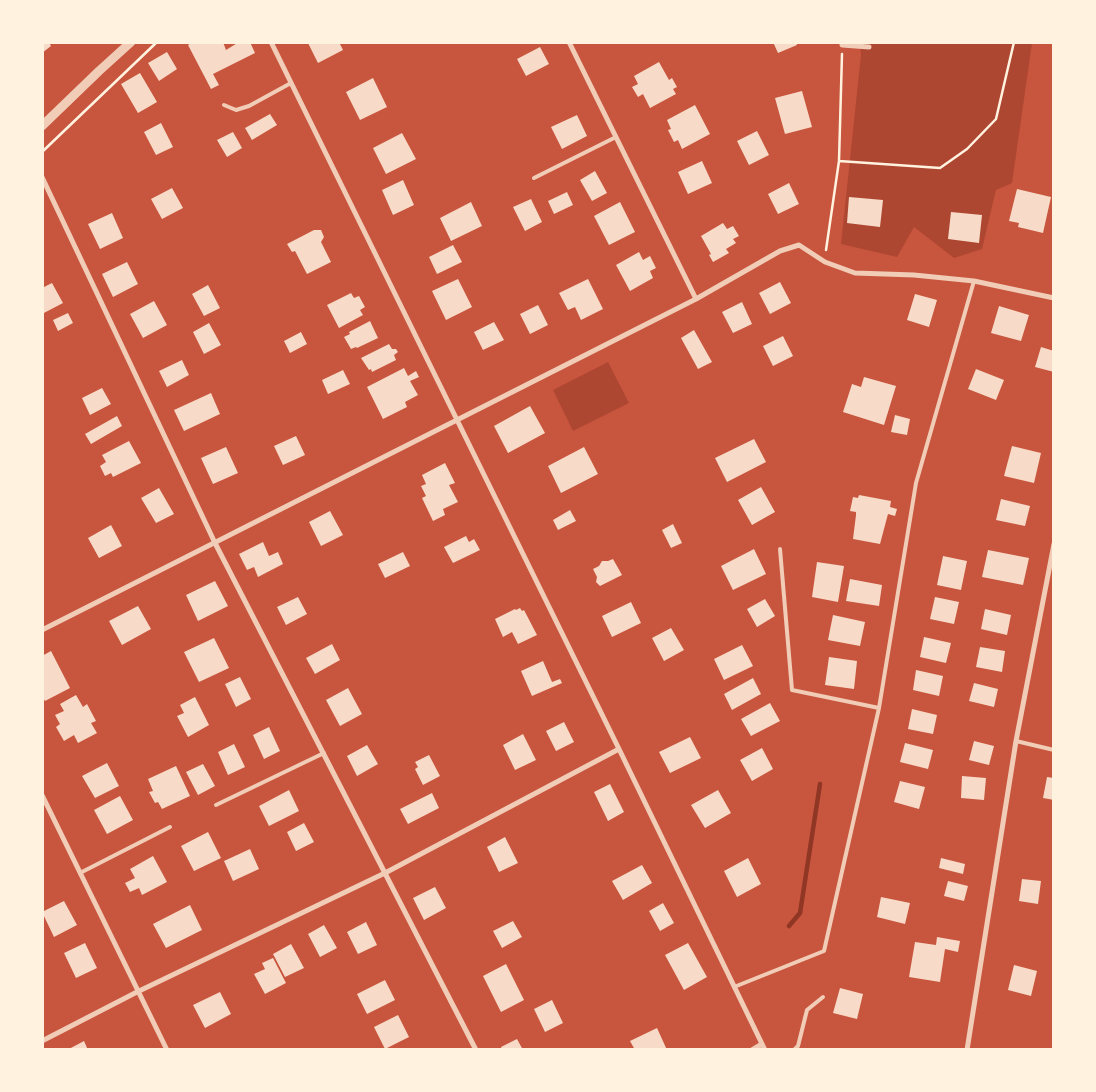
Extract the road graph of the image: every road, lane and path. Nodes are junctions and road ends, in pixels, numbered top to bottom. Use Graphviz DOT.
graph roads {
  1 [pos="131,42"];
  2 [pos="157,42"];
  3 [pos="270,42"];
  4 [pos="569,42"];
  5 [pos="1014,42"];
  6 [pos="842,44"];
  7 [pos="869,47"];
  8 [pos="291,83"];
  9 [pos="224,105"];
  10 [pos="42,126"];
  11 [pos="616,137"];
  12 [pos="42,152"];
  13 [pos="839,161"];
  14 [pos="42,177"];
  15 [pos="534,178"];
  16 [pos="825,262"];
  17 [pos="974,281"];
  18 [pos="696,298"];
  19 [pos="1054,298"];
  20 [pos="457,421"];
  21 [pos="215,543"];
  22 [pos="1054,544"];
  23 [pos="780,549"];
  24 [pos="42,630"];
  25 [pos="878,708"];
  26 [pos="1016,741"];
  27 [pos="619,750"];
  28 [pos="1054,750"];
  29 [pos="324,753"];
  30 [pos="42,795"];
  31 [pos="216,805"];
  32 [pos="170,827"];
  33 [pos="80,873"];
  34 [pos="385,873"];
  35 [pos="734,987"];
  36 [pos="137,992"];
  37 [pos="823,997"];
  38 [pos="42,1041"];
  39 [pos="764,1047"];
  40 [pos="167,1050"];
  41 [pos="476,1050"];
  42 [pos="752,1050"];
  43 [pos="794,1050"];
  44 [pos="967,1050"];
  1 -- 10 [label="street"];
  2 -- 12 [label="path"];
  3 -- 8 [label="street"];
  4 -- 11 [label="street"];
  5 -- 13 [label="path"];
  6 -- 7 [label="street"];
  6 -- 13 [label="path"];
  8 -- 9 [label="lane"];
  8 -- 20 [label="street"];
  11 -- 15 [label="lane"];
  11 -- 18 [label="street"];
  13 -- 16 [label="path"];
  14 -- 21 [label="street"];
  16 -- 17 [label="street"];
  16 -- 18 [label="street"];
  17 -- 19 [label="street"];
  17 -- 25 [label="lane"];
  18 -- 20 [label="street"];
  20 -- 21 [label="street"];
  20 -- 27 [label="street"];
  21 -- 24 [label="street"];
  21 -- 29 [label="street"];
  22 -- 26 [label="street"];
  23 -- 25 [label="lane"];
  25 -- 35 [label="lane"];
  26 -- 28 [label="lane"];
  26 -- 44 [label="street"];
  27 -- 34 [label="street"];
  27 -- 35 [label="street"];
  29 -- 31 [label="lane"];
  29 -- 34 [label="street"];
  30 -- 33 [label="street"];
  32 -- 33 [label="lane"];
  33 -- 36 [label="street"];
  34 -- 36 [label="street"];
  34 -- 41 [label="street"];
  35 -- 39 [label="street"];
  36 -- 38 [label="street"];
  36 -- 40 [label="street"];
  37 -- 43 [label="lane"];
  39 -- 42 [label="street"];
}
